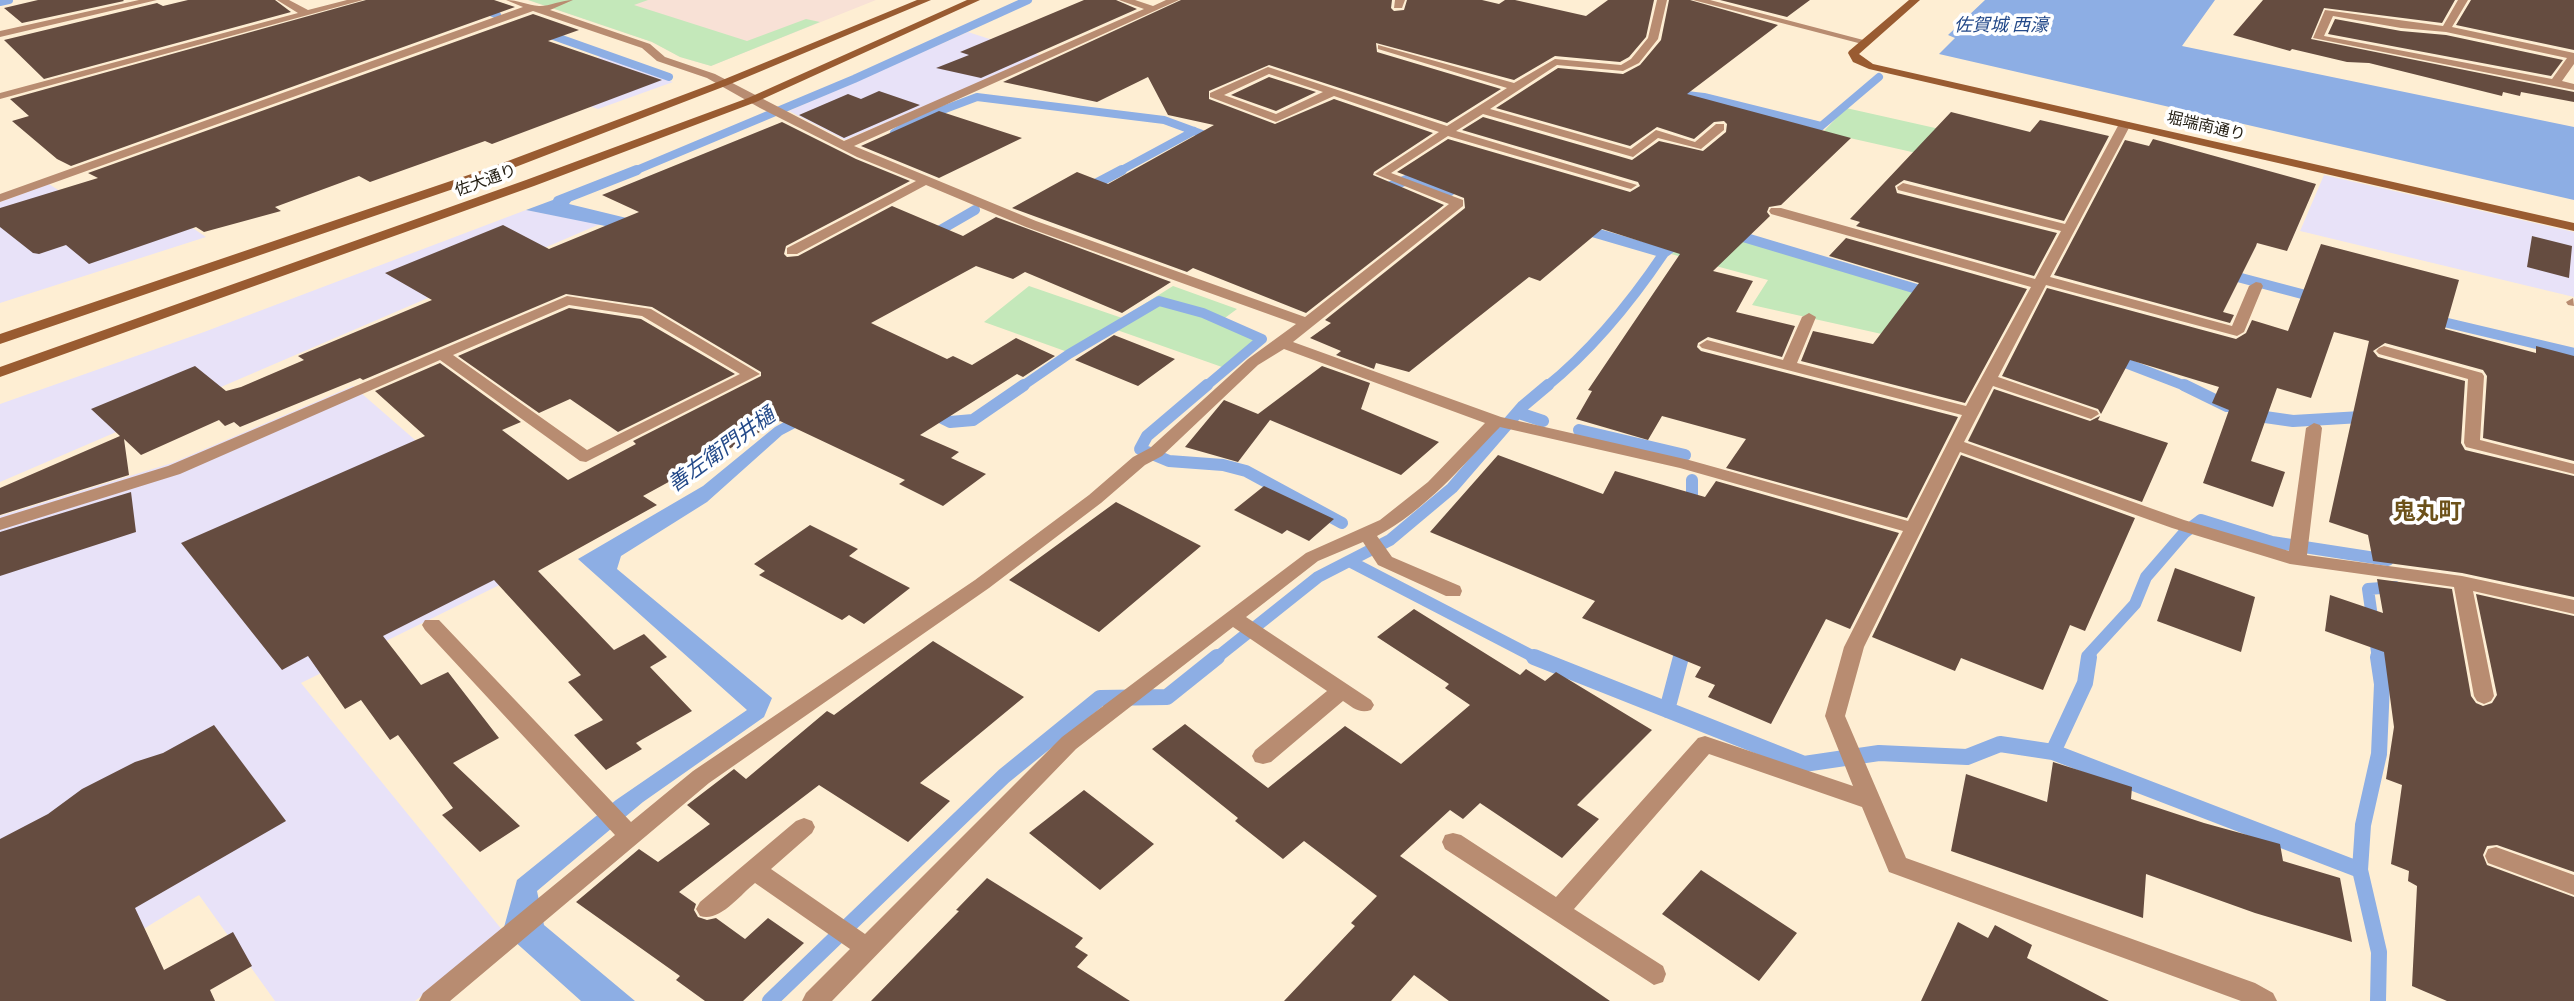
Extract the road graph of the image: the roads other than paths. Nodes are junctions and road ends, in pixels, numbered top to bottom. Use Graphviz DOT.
graph roads {
  1 [pos="152,0"];
  2 [pos="282,0"];
  3 [pos="358,0"];
  4 [pos="512,0"];
  5 [pos="568,0"];
  6 [pos="926,0"];
  7 [pos="975,0"];
  8 [pos="1124,0"];
  9 [pos="1174,0"];
  10 [pos="1662,0"];
  11 [pos="1698,0"];
  12 [pos="1915,0"];
  13 [pos="2336,0"];
  14 [pos="2463,0"];
  15 [pos="538,8"];
  16 [pos="1154,9"];
  17 [pos="2329,12"];
  18 [pos="307,14"];
  19 [pos="2445,29"];
  20 [pos="0,34"];
  21 [pos="1866,42"];
  22 [pos="1382,47"];
  23 [pos="2574,56"];
  24 [pos="724,83"];
  25 [pos="2555,83"];
  26 [pos="1515,87"];
  27 [pos="2574,87"];
  28 [pos="1331,93"];
  29 [pos="0,96"];
  30 [pos="752,100"];
  31 [pos="1479,109"];
  32 [pos="2125,124"];
  33 [pos="1720,127"];
  34 [pos="1446,130"];
  35 [pos="852,149"];
  36 [pos="927,180"];
  37 [pos="1630,185"];
  38 [pos="1903,187"];
  39 [pos="0,198"];
  40 [pos="1776,211"];
  41 [pos="2574,227"];
  42 [pos="2069,229"];
  43 [pos="792,251"];
  44 [pos="2040,282"];
  45 [pos="2256,286"];
  46 [pos="1809,317"];
  47 [pos="1307,323"];
  48 [pos="0,339"];
  49 [pos="1282,343"];
  50 [pos="1707,345"];
  51 [pos="2384,351"];
  52 [pos="441,354"];
  53 [pos="1788,365"];
  54 [pos="0,372"];
  55 [pos="1989,379"];
  56 [pos="1971,411"];
  57 [pos="2091,414"];
  58 [pos="1496,421"];
  59 [pos="2314,428"];
  60 [pos="1954,444"];
  61 [pos="2574,469"];
  62 [pos="0,524"];
  63 [pos="1913,528"];
  64 [pos="1367,534"];
  65 [pos="2298,551"];
  66 [pos="2464,591"];
  67 [pos="1453,592"];
  68 [pos="2574,607"];
  69 [pos="1233,618"];
  70 [pos="432,625"];
  71 [pos="1342,690"];
  72 [pos="2484,696"];
  73 [pos="1364,705"];
  74 [pos="1264,756"];
  75 [pos="1868,800"];
  76 [pos="804,827"];
  77 [pos="626,832"];
  78 [pos="1453,842"];
  79 [pos="2496,856"];
  80 [pos="754,870"];
  81 [pos="2574,885"];
  82 [pos="708,909"];
  83 [pos="1558,911"];
  84 [pos="867,948"];
  85 [pos="1654,974"];
  86 [pos="432,1001"];
  87 [pos="815,1001"];
  88 [pos="2264,1001"];
  1 -- 20 [label="street"];
  2 -- 18 [label="street"];
  3 -- 18 [label="street"];
  4 -- 15 [label="street"];
  5 -- 15 [label="street"];
  6 -- 24 [label="main road, 佐大通り"];
  7 -- 30 [label="main road, 佐大通り"];
  8 -- 16 [label="street"];
  9 -- 16 [label="street"];
  10 -- 26 [label="street"];
  11 -- 21 [label="street"];
  12 -- 21 [label="main road"];
  13 -- 17 [label="street"];
  14 -- 19 [label="street"];
  15 -- 24 [label="street"];
  15 -- 39 [label="street"];
  16 -- 35 [label="street"];
  17 -- 19 [label="street"];
  17 -- 25 [label="street"];
  18 -- 29 [label="street"];
  19 -- 23 [label="street"];
  21 -- 32 [label="main road, 堀端南通り"];
  22 -- 26 [label="street"];
  23 -- 25 [label="street"];
  24 -- 30 [label="street"];
  24 -- 48 [label="main road, 佐大通り"];
  25 -- 27 [label="street"];
  26 -- 31 [label="street"];
  28 -- 28 [label="street"];
  28 -- 34 [label="street"];
  30 -- 35 [label="street"];
  30 -- 54 [label="main road, 佐大通り"];
  31 -- 33 [label="street"];
  31 -- 34 [label="street"];
  32 -- 41 [label="main road, 堀端南通り"];
  32 -- 42 [label="street"];
  34 -- 37 [label="street"];
  34 -- 47 [label="street"];
  35 -- 36 [label="street"];
  36 -- 43 [label="street"];
  36 -- 47 [label="street"];
  38 -- 42 [label="street"];
  40 -- 44 [label="street"];
  42 -- 44 [label="street"];
  44 -- 45 [label="street"];
  44 -- 55 [label="street"];
  46 -- 53 [label="street"];
  47 -- 49 [label="street"];
  49 -- 58 [label="street"];
  49 -- 77 [label="street"];
  50 -- 53 [label="street"];
  51 -- 61 [label="street"];
  52 -- 52 [label="street"];
  52 -- 62 [label="street"];
  53 -- 56 [label="street"];
  55 -- 56 [label="street"];
  55 -- 57 [label="street"];
  56 -- 60 [label="street"];
  58 -- 63 [label="street"];
  58 -- 64 [label="street"];
  59 -- 65 [label="street"];
  60 -- 63 [label="street"];
  60 -- 65 [label="street"];
  63 -- 75 [label="street"];
  64 -- 67 [label="street"];
  64 -- 69 [label="street"];
  65 -- 66 [label="street"];
  66 -- 68 [label="street"];
  66 -- 72 [label="street"];
  69 -- 71 [label="street"];
  69 -- 84 [label="street"];
  70 -- 77 [label="street"];
  71 -- 73 [label="street"];
  71 -- 74 [label="street"];
  75 -- 83 [label="street"];
  75 -- 88 [label="street"];
  76 -- 80 [label="street"];
  77 -- 86 [label="street"];
  78 -- 83 [label="street"];
  79 -- 81 [label="street"];
  80 -- 82 [label="street"];
  80 -- 84 [label="street"];
  83 -- 85 [label="street"];
  84 -- 87 [label="street"];
}
